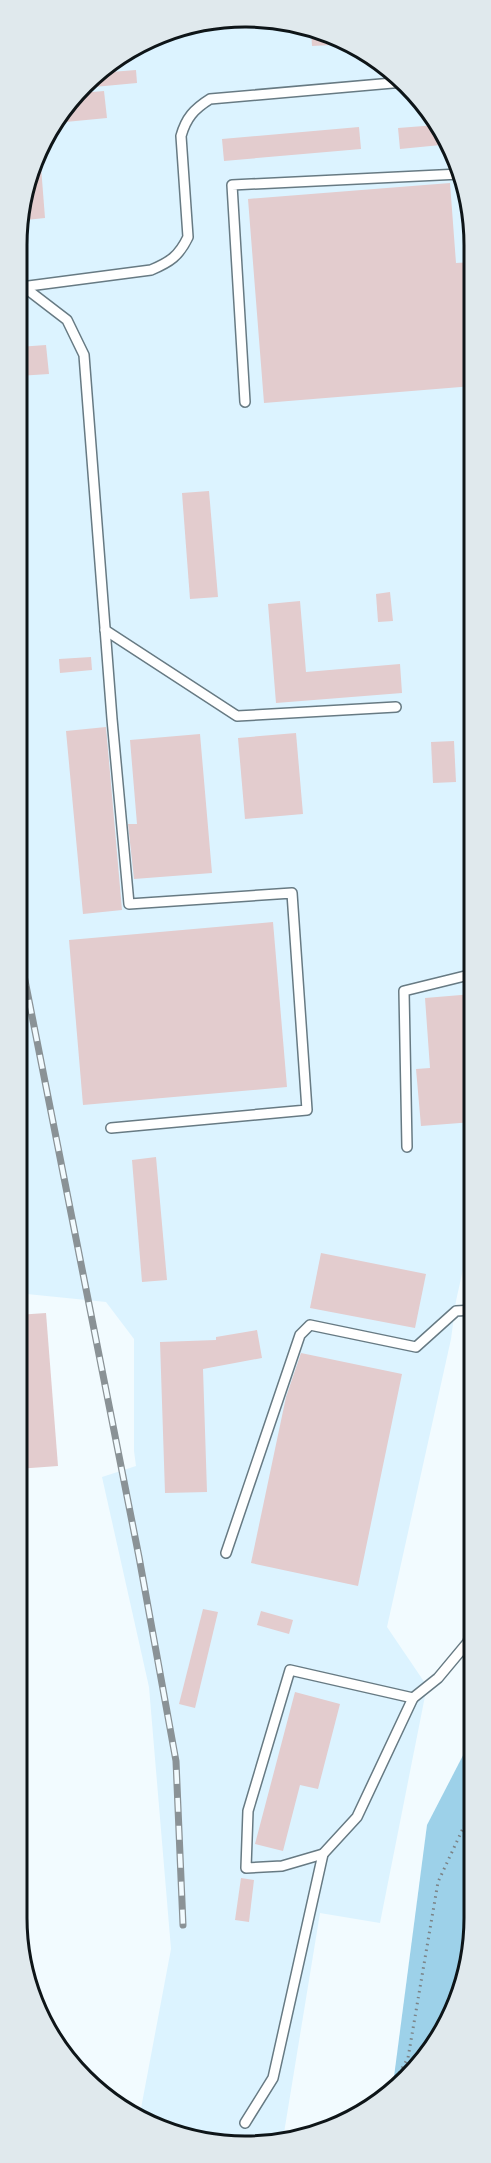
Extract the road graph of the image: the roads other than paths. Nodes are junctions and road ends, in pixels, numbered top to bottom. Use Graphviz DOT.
graph roads {
  1 [pos="391,82"];
  2 [pos="452,174"];
  3 [pos="27,286"];
  4 [pos="27,291"];
  5 [pos="245,402"];
  6 [pos="105,630"];
  7 [pos="396,707"];
  8 [pos="464,976"];
  9 [pos="111,1128"];
  10 [pos="407,1147"];
  11 [pos="464,1310"];
  12 [pos="226,1553"];
  13 [pos="464,1647"];
  14 [pos="413,1698"];
  15 [pos="323,1854"];
  16 [pos="245,2123"];
  1 -- 3 [label="lane"];
  2 -- 5 [label="lane"];
  4 -- 6 [label="lane"];
  6 -- 7 [label="lane"];
  6 -- 9 [label="lane"];
  8 -- 10 [label="lane"];
  11 -- 12 [label="lane"];
  13 -- 14 [label="lane"];
  14 -- 15 [label="lane"];
  14 -- 15 [label="lane"];
  15 -- 16 [label="lane"];
}
